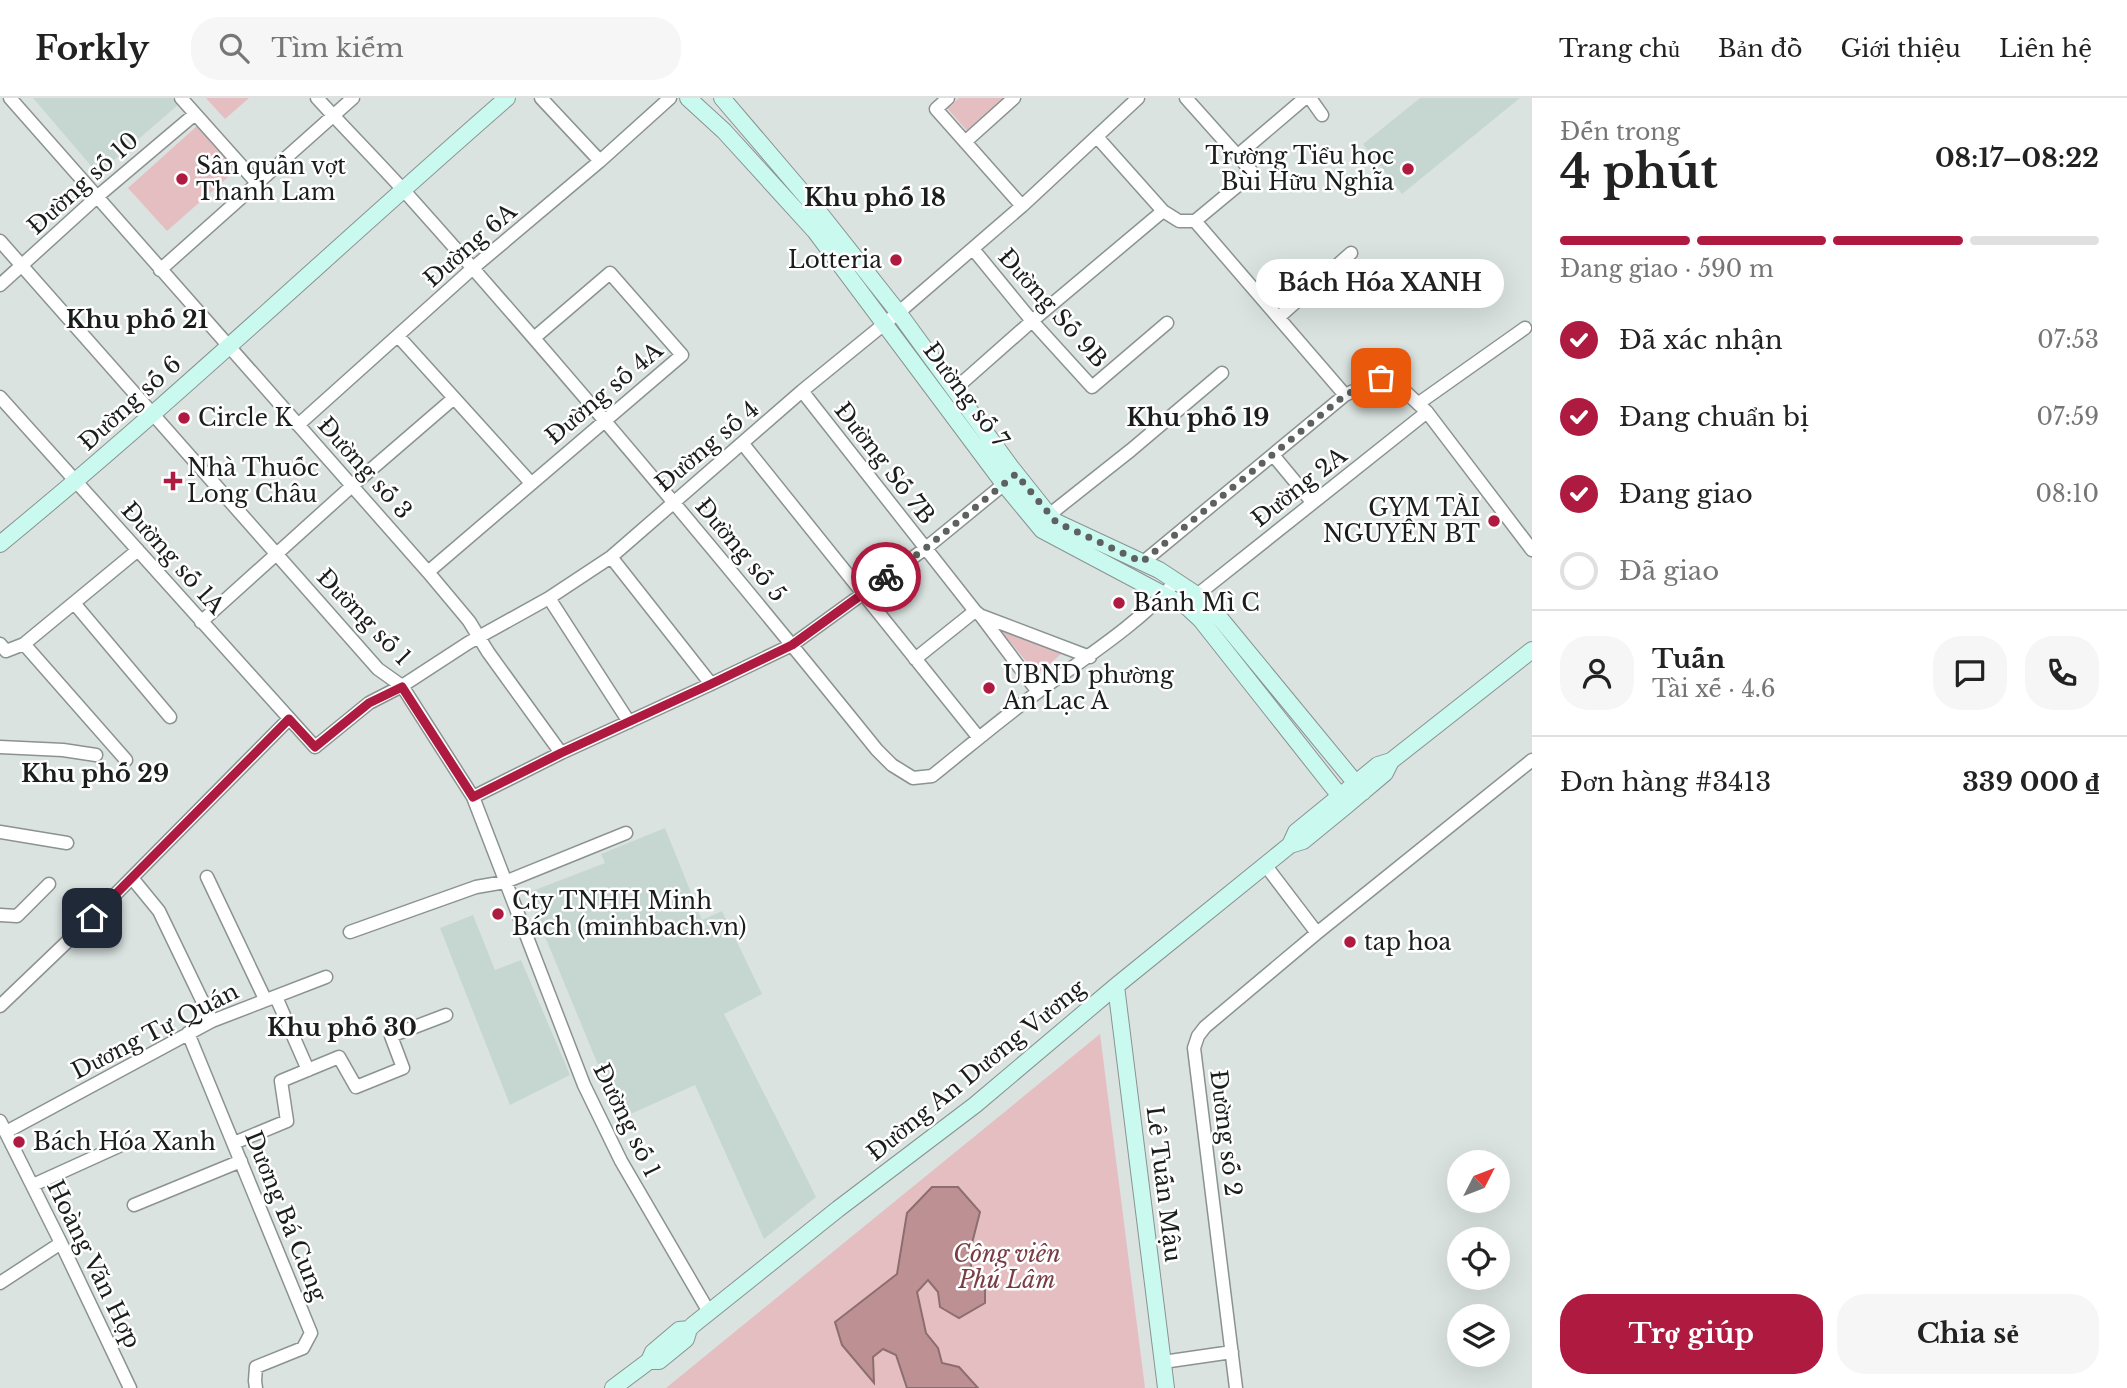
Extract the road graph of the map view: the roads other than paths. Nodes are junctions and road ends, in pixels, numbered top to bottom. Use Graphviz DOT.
graph roads {
  1 [pos="10,98"];
  2 [pos="181,98"];
  3 [pos="317,98"];
  4 [pos="353,98"];
  5 [pos="507,98"];
  6 [pos="541,98"];
  7 [pos="670,98"];
  8 [pos="688,98"];
  9 [pos="722,98"];
  10 [pos="948,98"];
  11 [pos="1014,98"];
  12 [pos="1138,98"];
  13 [pos="1186,98"];
  14 [pos="1305,98"];
  15 [pos="1310,98"];
  16 [pos="195,114"];
  17 [pos="1322,115"];
  18 [pos="333,116"];
  19 [pos="1097,137"];
  20 [pos="965,142"];
  21 [pos="1238,155"];
  22 [pos="600,160"];
  23 [pos="257,183"];
  24 [pos="403,189"];
  25 [pos="98,196"];
  26 [pos="1022,206"];
  27 [pos="1163,211"];
  28 [pos="1195,221"];
  29 [pos="0,241"];
  30 [pos="973,249"];
  31 [pos="1352,253"];
  32 [pos="23,266"];
  33 [pos="472,268"];
  34 [pos="160,270"];
  35 [pos="0,285"];
  36 [pos="898,313"];
  37 [pos="1279,317"];
  38 [pos="1032,321"];
  39 [pos="885,323"];
  40 [pos="1167,323"];
  41 [pos="1525,328"];
  42 [pos="398,336"];
  43 [pos="534,338"];
  44 [pos="229,347"];
  45 [pos="1222,373"];
  46 [pos="955,389"];
  47 [pos="802,391"];
  48 [pos="1345,395"];
  49 [pos="454,398"];
  50 [pos="3,405"];
  51 [pos="1423,407"];
  52 [pos="153,413"];
  53 [pos="604,419"];
  54 [pos="298,425"];
  55 [pos="743,444"];
  56 [pos="1273,456"];
  57 [pos="1010,479"];
  58 [pos="76,481"];
  59 [pos="531,483"];
  60 [pos="353,485"];
  61 [pos="673,502"];
  62 [pos="1312,502"];
  63 [pos="1049,515"];
  64 [pos="0,544"];
  65 [pos="926,548"];
  66 [pos="138,550"];
  67 [pos="1532,550"];
  68 [pos="276,555"];
  69 [pos="611,557"];
  70 [pos="1142,562"];
  71 [pos="428,572"];
  72 [pos="1171,588"];
  73 [pos="863,594"];
  74 [pos="1197,595"];
  75 [pos="549,598"];
  76 [pos="74,603"];
  77 [pos="978,613"];
  78 [pos="201,622"];
  79 [pos="480,636"];
  80 [pos="0,644"];
  81 [pos="24,644"];
  82 [pos="792,645"];
  83 [pos="1532,650"];
  84 [pos="1090,657"];
  85 [pos="915,659"];
  86 [pos="711,684"];
  87 [pos="402,687"];
  88 [pos="1038,692"];
  89 [pos="170,716"];
  90 [pos="289,719"];
  91 [pos="629,722"];
  92 [pos="979,738"];
  93 [pos="0,747"];
  94 [pos="315,747"];
  95 [pos="561,753"];
  96 [pos="96,755"];
  97 [pos="1532,760"];
  98 [pos="126,761"];
  99 [pos="1359,787"];
  100 [pos="473,797"];
  101 [pos="1344,800"];
  102 [pos="0,832"];
  103 [pos="626,833"];
  104 [pos="67,842"];
  105 [pos="1266,866"];
  106 [pos="207,877"];
  107 [pos="132,878"];
  108 [pos="505,883"];
  109 [pos="49,884"];
  110 [pos="0,915"];
  111 [pos="350,932"];
  112 [pos="1317,933"];
  113 [pos="326,977"];
  114 [pos="1116,986"];
  115 [pos="270,998"];
  116 [pos="0,1006"];
  117 [pos="446,1015"];
  118 [pos="212,1021"];
  119 [pos="188,1032"];
  120 [pos="308,1070"];
  121 [pos="3,1127"];
  122 [pos="234,1143"];
  123 [pos="119,1146"];
  124 [pos="241,1161"];
  125 [pos="33,1185"];
  126 [pos="134,1205"];
  127 [pos="61,1243"];
  128 [pos="0,1283"];
  129 [pos="709,1312"];
  130 [pos="1232,1352"];
  131 [pos="1163,1363"];
  132 [pos="130,1388"];
  133 [pos="256,1388"];
  134 [pos="613,1388"];
  135 [pos="1166,1388"];
  136 [pos="1236,1388"];
  1 -- 25 [label="street, Đường số 3"];
  2 -- 16 [label="street"];
  3 -- 18 [label="street, Đường số 5"];
  4 -- 18 [label="street"];
  5 -- 24 [label="main road, Đường số 6"];
  6 -- 22 [label="street"];
  7 -- 22 [label="street, Đường 6A"];
  8 -- 39 [label="main road, Đường số 7"];
  9 -- 36 [label="main road, Đường số 7"];
  10 -- 20 [label="street"];
  11 -- 20 [label="street"];
  12 -- 19 [label="street, Đường số 4"];
  13 -- 21 [label="street"];
  14 -- 21 [label="street"];
  15 -- 17 [label="street"];
  16 -- 23 [label="street"];
  16 -- 25 [label="street, Đường số 10"];
  18 -- 23 [label="street"];
  18 -- 24 [label="street, Đường số 5"];
  19 -- 26 [label="street, Đường số 4"];
  19 -- 27 [label="street"];
  20 -- 26 [label="street"];
  21 -- 28 [label="street"];
  22 -- 33 [label="street, Đường 6A"];
  23 -- 34 [label="street"];
  24 -- 33 [label="street, Đường số 5"];
  24 -- 44 [label="main road, Đường số 6"];
  25 -- 32 [label="street, Đường số 10"];
  25 -- 34 [label="street, Đường số 3"];
  26 -- 30 [label="street, Đường số 4"];
  27 -- 28 [label="street"];
  27 -- 38 [label="street"];
  28 -- 37 [label="street"];
  29 -- 32 [label="street, Đường số 1"];
  30 -- 36 [label="street, Đường số 4"];
  30 -- 38 [label="street, Đường Số 9B"];
  31 -- 37 [label="street"];
  32 -- 35 [label="street, Đường số 10"];
  32 -- 52 [label="street, Đường số 1"];
  33 -- 42 [label="street, Đường 6A"];
  33 -- 43 [label="street, Đường số 5"];
  34 -- 44 [label="street, Đường số 3"];
  36 -- 39 [label="street, Đường số 4"];
  36 -- 46 [label="main road, Đường số 7"];
  37 -- 48 [label="street"];
  38 -- 40 [label="street, Đường Số 9B"];
  38 -- 46 [label="street"];
  39 -- 47 [label="street, Đường số 4"];
  39 -- 57 [label="main road, Đường số 7"];
  41 -- 51 [label="street, Đường 2A"];
  42 -- 49 [label="street"];
  42 -- 54 [label="street, Đường 6A"];
  43 -- 53 [label="street, Đường số 5"];
  43 -- 53 [label="street, Đường số 4A"];
  44 -- 52 [label="main road, Đường số 6"];
  44 -- 54 [label="street, Đường số 3"];
  45 -- 63 [label="street"];
  46 -- 57 [label="main road, Đường số 7"];
  47 -- 55 [label="street, Đường số 4"];
  47 -- 65 [label="street, Đường Số 7B"];
  48 -- 51 [label="street"];
  48 -- 56 [label="street"];
  49 -- 59 [label="street"];
  49 -- 60 [label="street"];
  50 -- 58 [label="street, Đường số 1A"];
  51 -- 62 [label="street, Đường 2A"];
  51 -- 67 [label="street"];
  52 -- 58 [label="main road, Đường số 6"];
  52 -- 68 [label="street, Đường số 1"];
  53 -- 59 [label="street, Đường số 4A"];
  53 -- 61 [label="street, Đường số 5"];
  54 -- 60 [label="street, Đường số 3"];
  55 -- 61 [label="street, Đường số 4"];
  55 -- 73 [label="street"];
  56 -- 62 [label="street"];
  56 -- 70 [label="street"];
  57 -- 63 [label="main road, Đường số 7"];
  57 -- 65 [label="street"];
  57 -- 72 [label="main road, Đường số 7"];
  58 -- 64 [label="main road, Đường số 6"];
  58 -- 66 [label="street, Đường số 1A"];
  59 -- 71 [label="street, Đường số 4A"];
  60 -- 68 [label="street"];
  60 -- 71 [label="street, Đường số 3"];
  61 -- 69 [label="street, Đường số 4"];
  61 -- 82 [label="street, Đường số 5"];
  62 -- 74 [label="street, Đường 2A"];
  63 -- 70 [label="main road, Đường số 7"];
  65 -- 73 [label="street"];
  65 -- 77 [label="street, Đường Số 7B"];
  66 -- 76 [label="street"];
  66 -- 78 [label="street, Đường số 1A"];
  68 -- 78 [label="street"];
  68 -- 87 [label="street, Đường số 1"];
  69 -- 75 [label="street, Đường số 4"];
  69 -- 86 [label="street"];
  70 -- 72 [label="main road, Đường số 7"];
  71 -- 79 [label="street, Đường số 3"];
  72 -- 74 [label="main road, Đường số 7"];
  72 -- 84 [label="street, Đường số 5"];
  72 -- 101 [label="main road, Đường số 7"];
  73 -- 82 [label="street"];
  73 -- 85 [label="street"];
  74 -- 99 [label="main road, Đường số 7"];
  75 -- 79 [label="street, Đường số 4"];
  75 -- 91 [label="street"];
  76 -- 81 [label="street"];
  76 -- 89 [label="street"];
  77 -- 84 [label="street"];
  77 -- 85 [label="street"];
  77 -- 88 [label="street, Đường Số 7B"];
  78 -- 90 [label="street, Đường số 1A"];
  79 -- 87 [label="street, Đường số 4"];
  79 -- 95 [label="street, Đường số 3"];
  80 -- 81 [label="street"];
  81 -- 98 [label="street"];
  82 -- 86 [label="street"];
  82 -- 92 [label="street, Đường số 5"];
  83 -- 99 [label="main road, Đường An Dương Vương"];
  84 -- 88 [label="street, Đường số 5"];
  85 -- 92 [label="street"];
  86 -- 91 [label="street"];
  87 -- 94 [label="street, Đường số 4"];
  87 -- 100 [label="street, Đường số 1"];
  88 -- 92 [label="street, Đường số 5"];
  90 -- 94 [label="street, Đường số 1A"];
  90 -- 107 [label="street"];
  91 -- 95 [label="street"];
  93 -- 96 [label="street"];
  95 -- 100 [label="street"];
  97 -- 112 [label="street, Đường số 2"];
  99 -- 101 [label="main road, Đường An Dương Vương"];
  100 -- 108 [label="street, Đường số 1"];
  101 -- 105 [label="main road, Đường An Dương Vương"];
  102 -- 104 [label="street"];
  103 -- 108 [label="street"];
  105 -- 112 [label="street"];
  105 -- 114 [label="main road, Đường An Dương Vương"];
  106 -- 115 [label="street"];
  107 -- 116 [label="street"];
  107 -- 118 [label="street"];
  108 -- 111 [label="street"];
  108 -- 129 [label="street, Đường số 1"];
  109 -- 110 [label="street"];
  112 -- 130 [label="street, Đường số 2"];
  113 -- 115 [label="street, Dương Tự Quán"];
  114 -- 129 [label="main road, Đường An Dương Vương"];
  114 -- 131 [label="main road, Lê Tuấn Mậu"];
  115 -- 118 [label="street, Dương Tự Quán"];
  115 -- 120 [label="street"];
  117 -- 120 [label="street"];
  118 -- 119 [label="street, Dương Tự Quán"];
  119 -- 121 [label="street, Dương Tự Quán"];
  119 -- 122 [label="street, Dương Bá Cung"];
  120 -- 122 [label="street"];
  121 -- 125 [label="street, Hoàng Văn Hợp"];
  122 -- 124 [label="street, Dương Bá Cung"];
  123 -- 125 [label="street"];
  124 -- 126 [label="street"];
  124 -- 133 [label="street, Dương Bá Cung"];
  125 -- 127 [label="street, Hoàng Văn Hợp"];
  127 -- 128 [label="street"];
  127 -- 132 [label="street, Hoàng Văn Hợp"];
  129 -- 134 [label="main road, Đường An Dương Vương"];
  130 -- 131 [label="street"];
  130 -- 136 [label="street, Đường số 2"];
  131 -- 135 [label="main road, Lê Tuấn Mậu"];
}
